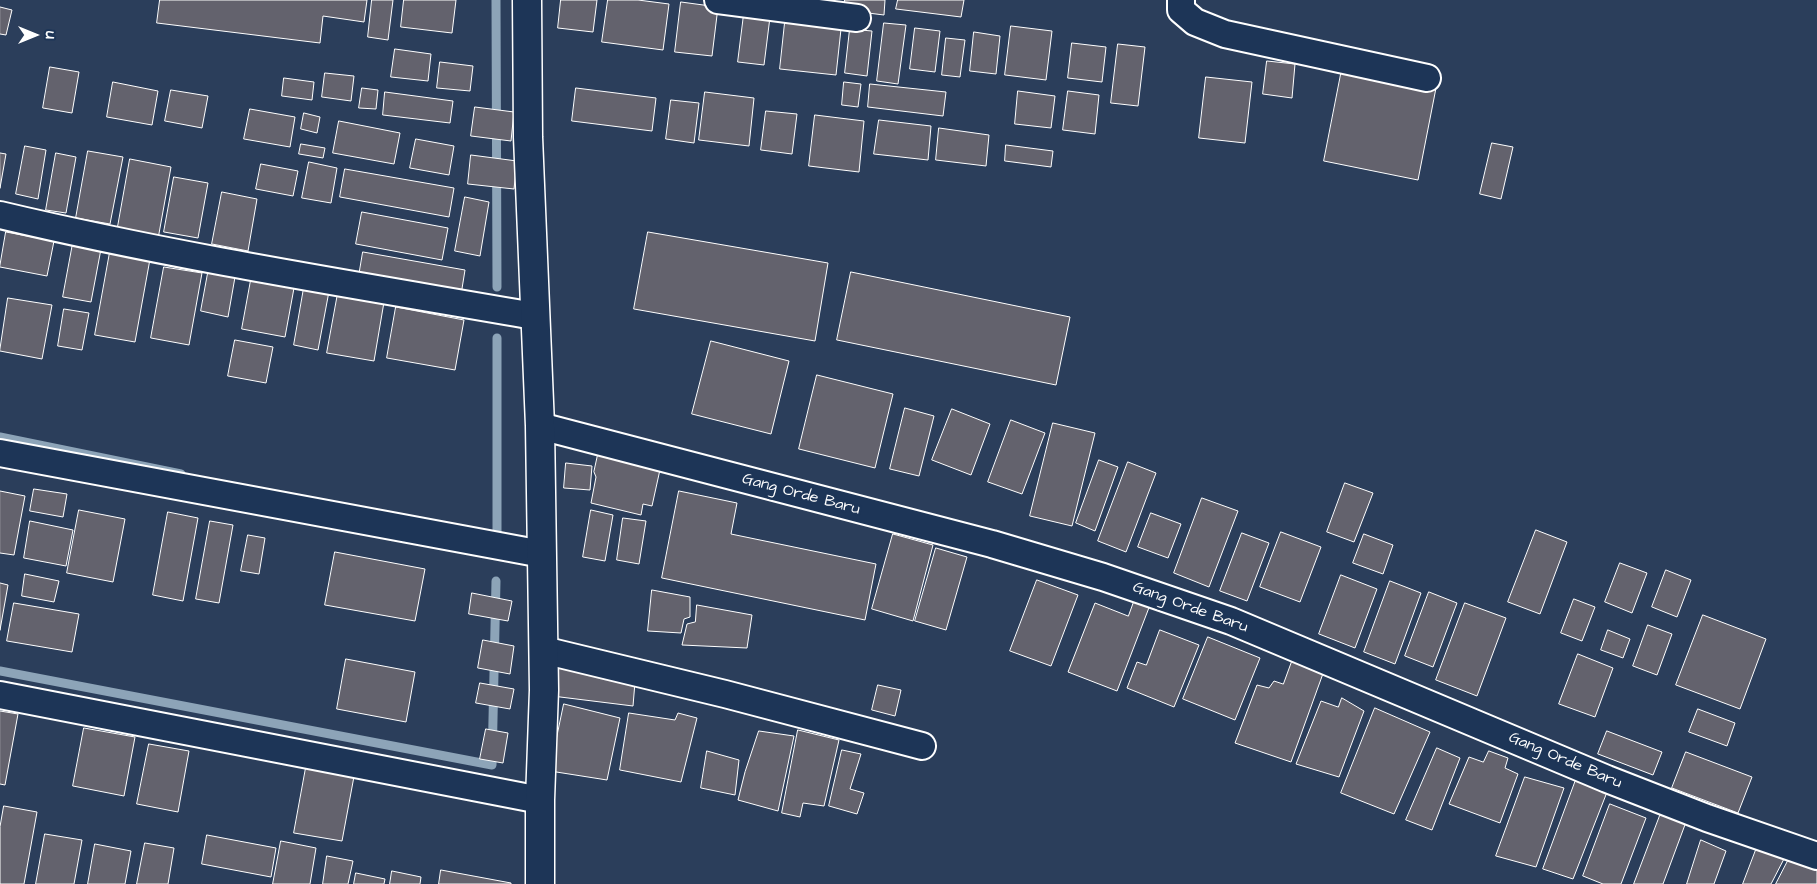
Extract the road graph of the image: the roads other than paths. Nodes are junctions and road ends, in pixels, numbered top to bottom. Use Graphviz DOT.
graph roads {
  1 [pos="527,0"];
  2 [pos="718,0"];
  3 [pos="1181,0"];
  4 [pos="857,18"];
  5 [pos="1426,78"];
  6 [pos="0,214"];
  7 [pos="534,316"];
  8 [pos="540,426"];
  9 [pos="0,453"];
  10 [pos="542,554"];
  11 [pos="542,650"];
  12 [pos="0,694"];
  13 [pos="922,746"];
  14 [pos="540,800"];
  15 [pos="1817,856"];
  16 [pos="540,884"];
  1 -- 7 [label="main road"];
  2 -- 4 [label="street"];
  3 -- 5 [label="street"];
  6 -- 7 [label="street"];
  7 -- 8 [label="main road"];
  8 -- 10 [label="main road"];
  8 -- 15 [label="street, Gang Orde Baru"];
  9 -- 10 [label="street"];
  10 -- 11 [label="main road"];
  11 -- 13 [label="street"];
  11 -- 14 [label="main road"];
  12 -- 14 [label="street"];
  14 -- 16 [label="main road"];
}
